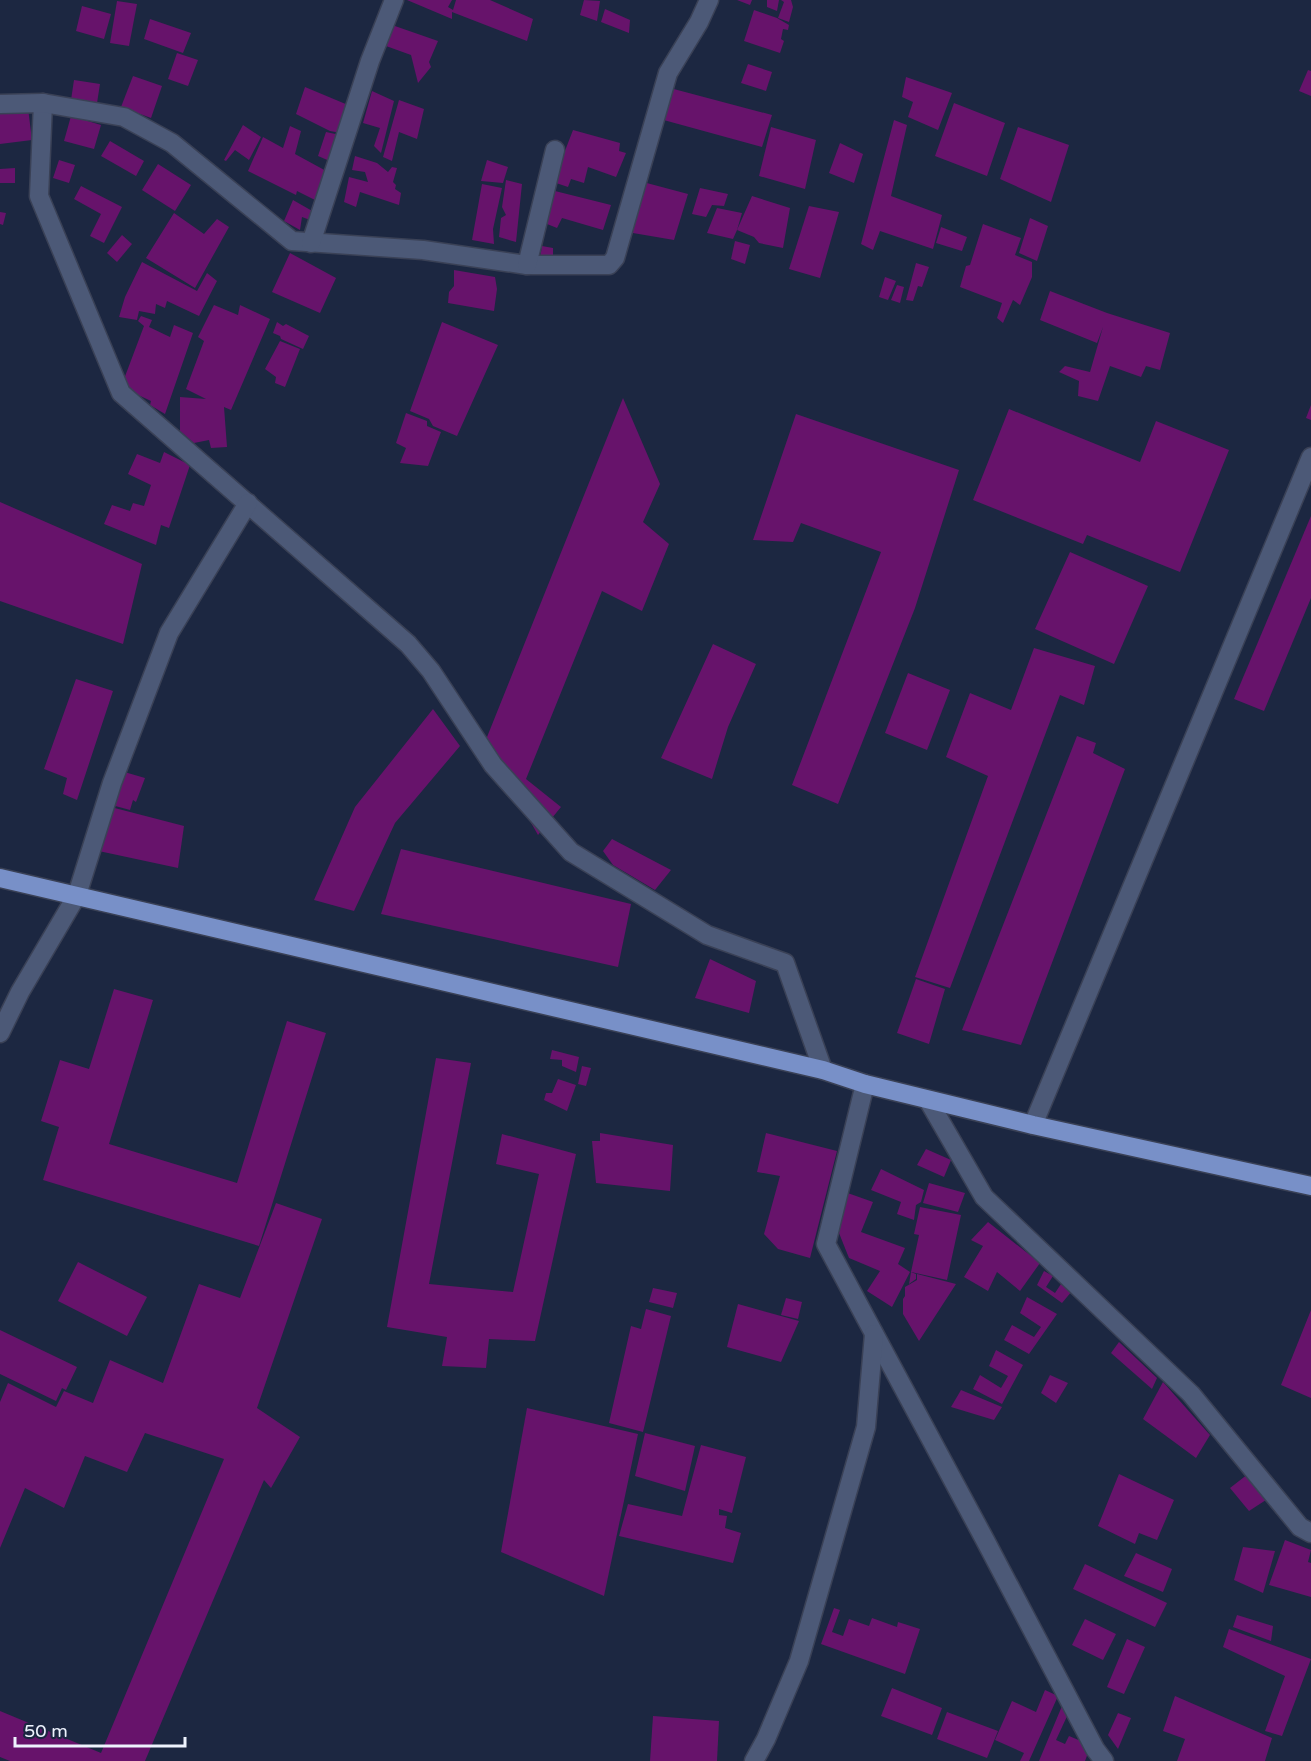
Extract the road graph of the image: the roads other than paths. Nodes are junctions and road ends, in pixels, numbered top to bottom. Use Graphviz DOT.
graph roads {
  1 [pos="394,0"];
  2 [pos="709,0"];
  3 [pos="43,103"];
  4 [pos="0,104"];
  5 [pos="555,150"];
  6 [pos="311,243"];
  7 [pos="527,265"];
  8 [pos="1311,457"];
  9 [pos="248,503"];
  10 [pos="0,878"];
  11 [pos="77,895"];
  12 [pos="0,1033"];
  13 [pos="823,1070"];
  14 [pos="865,1084"];
  15 [pos="928,1100"];
  16 [pos="1033,1125"];
  17 [pos="1311,1186"];
  18 [pos="874,1334"];
  19 [pos="1311,1533"];
  20 [pos="754,1761"];
  21 [pos="1104,1761"];
  1 -- 6 [label="street"];
  2 -- 7 [label="street"];
  3 -- 4 [label="street"];
  3 -- 6 [label="street"];
  3 -- 9 [label="street"];
  5 -- 7 [label="street"];
  6 -- 7 [label="street"];
  8 -- 16 [label="street"];
  9 -- 11 [label="street"];
  9 -- 13 [label="street"];
  10 -- 11 [label="main road"];
  11 -- 12 [label="street"];
  11 -- 13 [label="main road"];
  13 -- 14 [label="main road"];
  14 -- 15 [label="main road"];
  14 -- 18 [label="street"];
  15 -- 16 [label="main road"];
  15 -- 19 [label="street"];
  16 -- 17 [label="main road"];
  18 -- 20 [label="street"];
  18 -- 21 [label="street"];
}
